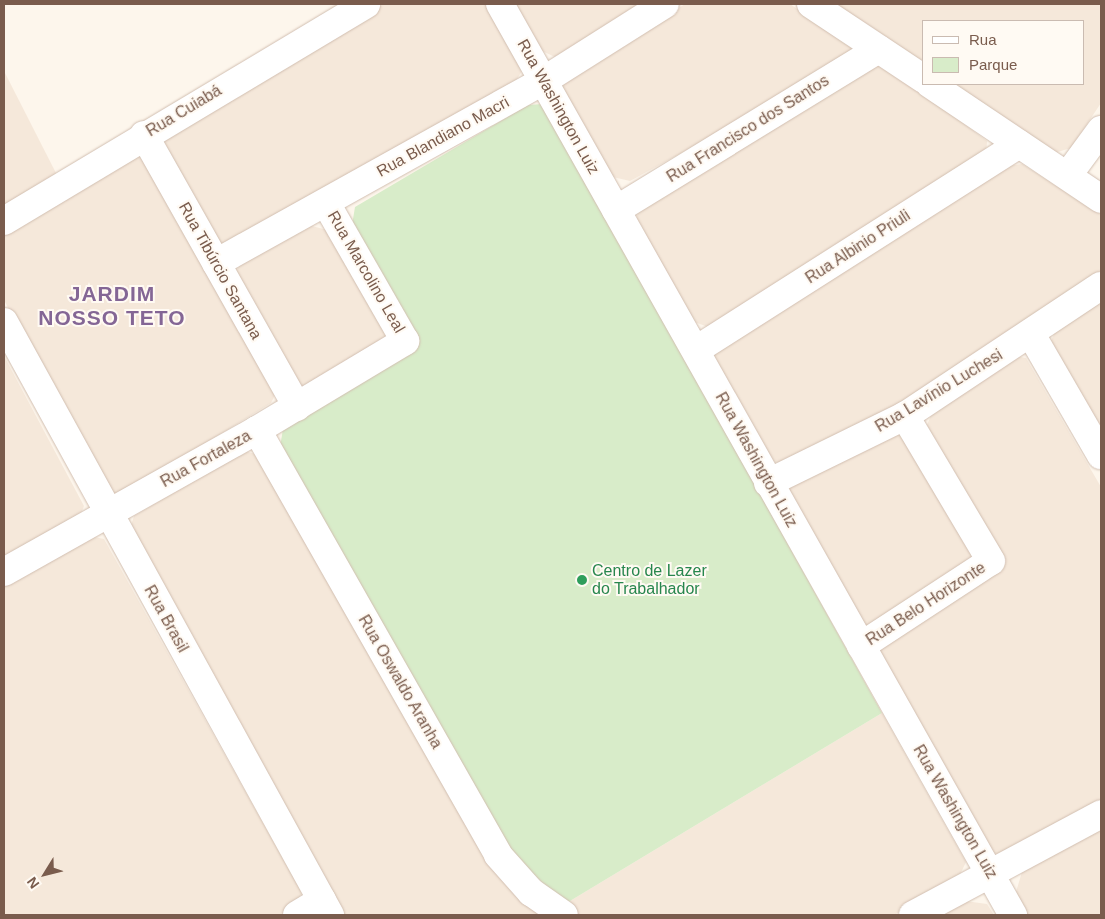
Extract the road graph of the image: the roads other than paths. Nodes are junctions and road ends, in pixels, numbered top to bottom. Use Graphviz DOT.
graph roads {
  1 [pos="366,4"];
  2 [pos="500,4"];
  3 [pos="665,4"];
  4 [pos="811,4"];
  5 [pos="878,49"];
  6 [pos="922,78"];
  7 [pos="543,81"];
  8 [pos="931,85"];
  9 [pos="1101,130"];
  10 [pos="144,135"];
  11 [pos="1019,144"];
  12 [pos="1068,175"];
  13 [pos="1101,199"];
  14 [pos="326,203"];
  15 [pos="616,210"];
  16 [pos="4,220"];
  17 [pos="216,263"];
  18 [pos="1101,286"];
  19 [pos="4,322"];
  20 [pos="1031,334"];
  21 [pos="405,341"];
  22 [pos="696,350"];
  23 [pos="297,406"];
  24 [pos="905,416"];
  25 [pos="257,430"];
  26 [pos="1101,455"];
  27 [pos="768,483"];
  28 [pos="106,513"];
  29 [pos="4,572"];
  30 [pos="860,646"];
  31 [pos="1101,814"];
  32 [pos="989,872"];
  33 [pos="326,908"];
  34 [pos="297,915"];
  35 [pos="564,915"];
  36 [pos="912,915"];
  37 [pos="1013,915"];
  1 -- 10 [label="street, Rua Cuiabá"];
  2 -- 7 [label="street, Rua Washington Luiz"];
  3 -- 7 [label="street, Rua Blandiano Macri"];
  4 -- 5 [label="street"];
  5 -- 6 [label="street"];
  5 -- 15 [label="street, Rua Francisco dos Santos"];
  7 -- 14 [label="street, Rua Blandiano Macri"];
  7 -- 15 [label="street, Rua Washington Luiz"];
  8 -- 11 [label="street"];
  9 -- 12 [label="street"];
  10 -- 16 [label="street, Rua Cuiabá"];
  10 -- 17 [label="street, Rua Tibúrcio Santana"];
  11 -- 12 [label="street"];
  11 -- 22 [label="street, Rua Albinio Priuli"];
  12 -- 13 [label="street"];
  14 -- 17 [label="street, Rua Blandiano Macri"];
  14 -- 21 [label="street, Rua Marcolino Leal"];
  15 -- 22 [label="street, Rua Washington Luiz"];
  17 -- 23 [label="street, Rua Tibúrcio Santana"];
  18 -- 20 [label="street, Rua Lavínio Luchesi"];
  19 -- 28 [label="street, Rua Brasil"];
  20 -- 24 [label="street, Rua Lavínio Luchesi"];
  20 -- 26 [label="street"];
  21 -- 23 [label="street, Rua Fortaleza"];
  22 -- 27 [label="street, Rua Washington Luiz"];
  23 -- 25 [label="street, Rua Fortaleza"];
  24 -- 27 [label="street, Rua Lavínio Luchesi"];
  24 -- 30 [label="street, Rua Belo Horizonte"];
  25 -- 28 [label="street, Rua Fortaleza"];
  25 -- 35 [label="street, Rua Oswaldo Aranha"];
  27 -- 30 [label="street, Rua Washington Luiz"];
  28 -- 29 [label="street, Rua Fortaleza"];
  28 -- 33 [label="street, Rua Brasil"];
  30 -- 32 [label="street, Rua Washington Luiz"];
  31 -- 32 [label="street"];
  32 -- 36 [label="street"];
  32 -- 37 [label="street, Rua Washington Luiz"];
  33 -- 34 [label="street"];
}
